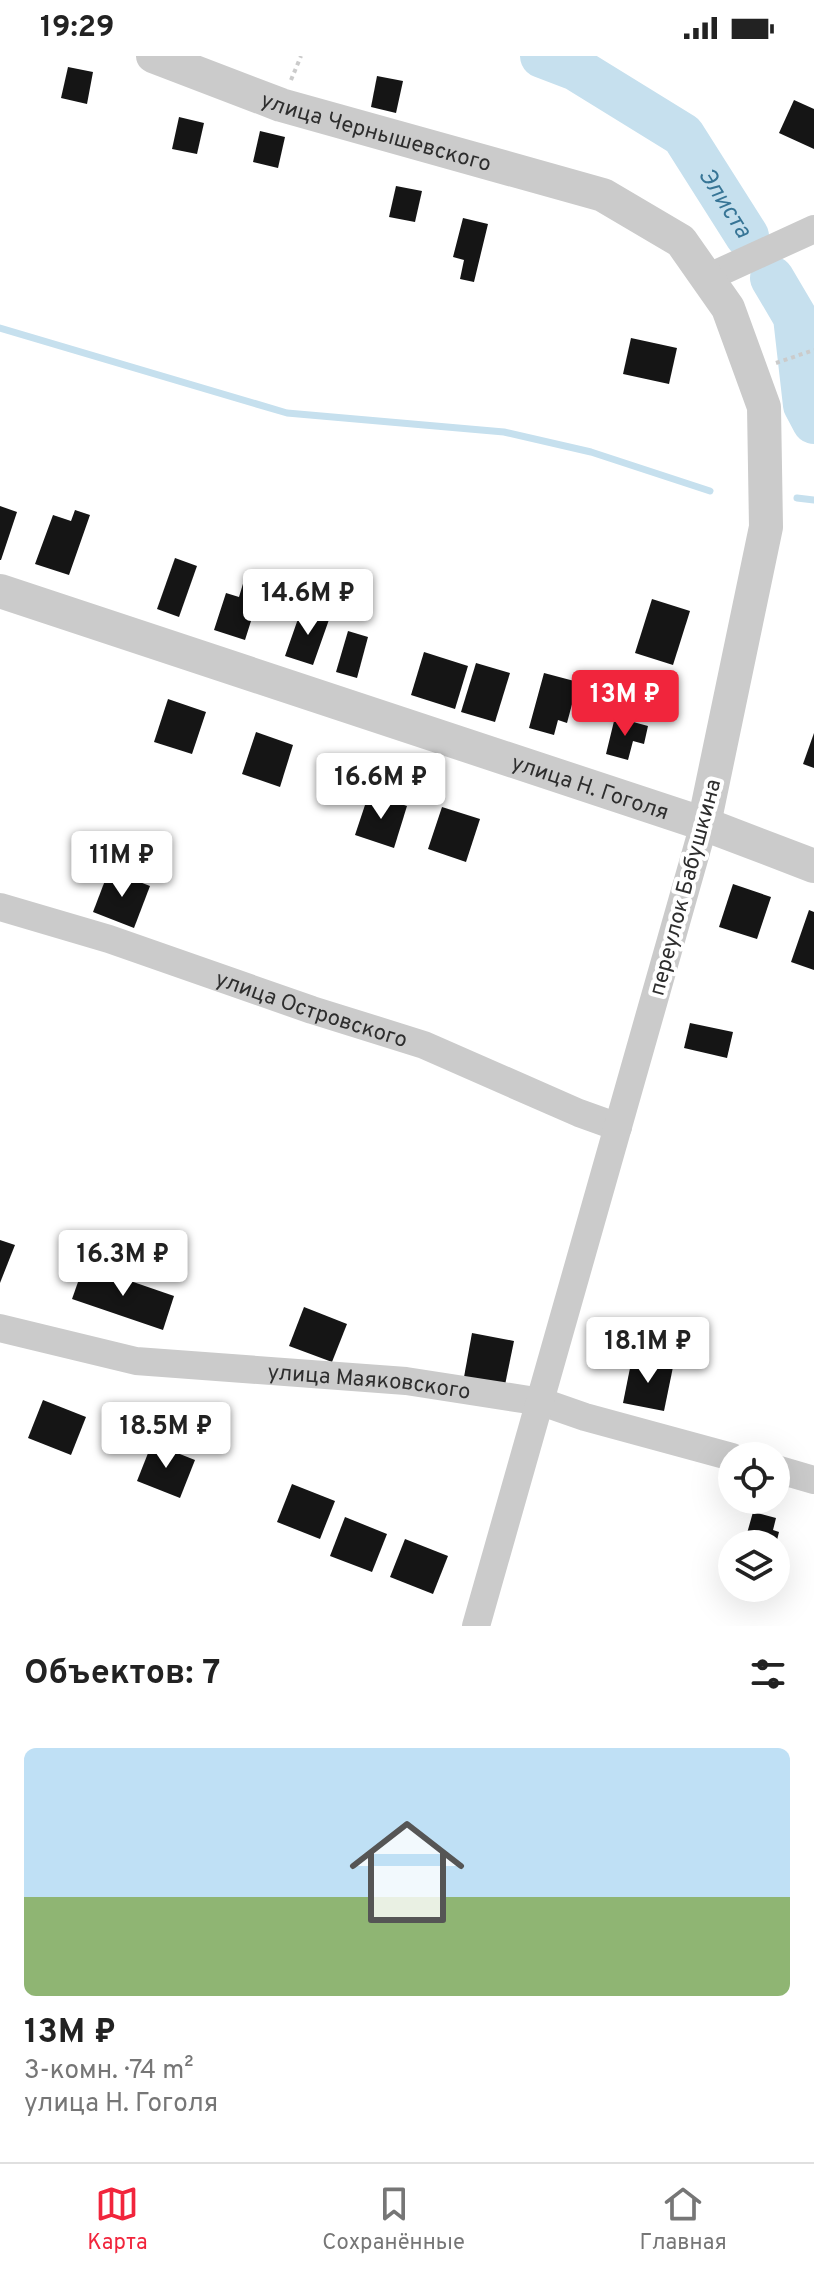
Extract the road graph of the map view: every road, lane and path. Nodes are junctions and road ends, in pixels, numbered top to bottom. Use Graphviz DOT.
graph roads {
  1 [pos="153,56"];
  2 [pos="603,195"];
  3 [pos="814,229"];
  4 [pos="707,278"];
  5 [pos="813,351"];
  6 [pos="789,359"];
  7 [pos="0,591"];
  8 [pos="704,824"];
  9 [pos="814,866"];
  10 [pos="0,907"];
  11 [pos="618,1127"];
  12 [pos="0,1328"];
  13 [pos="542,1402"];
  14 [pos="718,1453"];
  15 [pos="790,1473"];
  16 [pos="814,1480"];
  17 [pos="476,1626"];
  1 -- 2 [label="street, улица Чернышевского"];
  2 -- 4 [label="street, переулок Бабушкина"];
  3 -- 4 [label="street"];
  4 -- 8 [label="street, переулок Бабушкина"];
  5 -- 6 [label="path"];
  7 -- 8 [label="street, улица Н. Гоголя"];
  8 -- 9 [label="street, улица Н. Гоголя"];
  8 -- 11 [label="street, переулок Бабушкина"];
  10 -- 11 [label="street, улица Островского"];
  11 -- 13 [label="street, переулок Бабушкина"];
  12 -- 13 [label="street, улица Маяковского"];
  13 -- 14 [label="street, улица Маяковского"];
  13 -- 17 [label="street, переулок Бабушкина"];
  15 -- 16 [label="street"];
}
